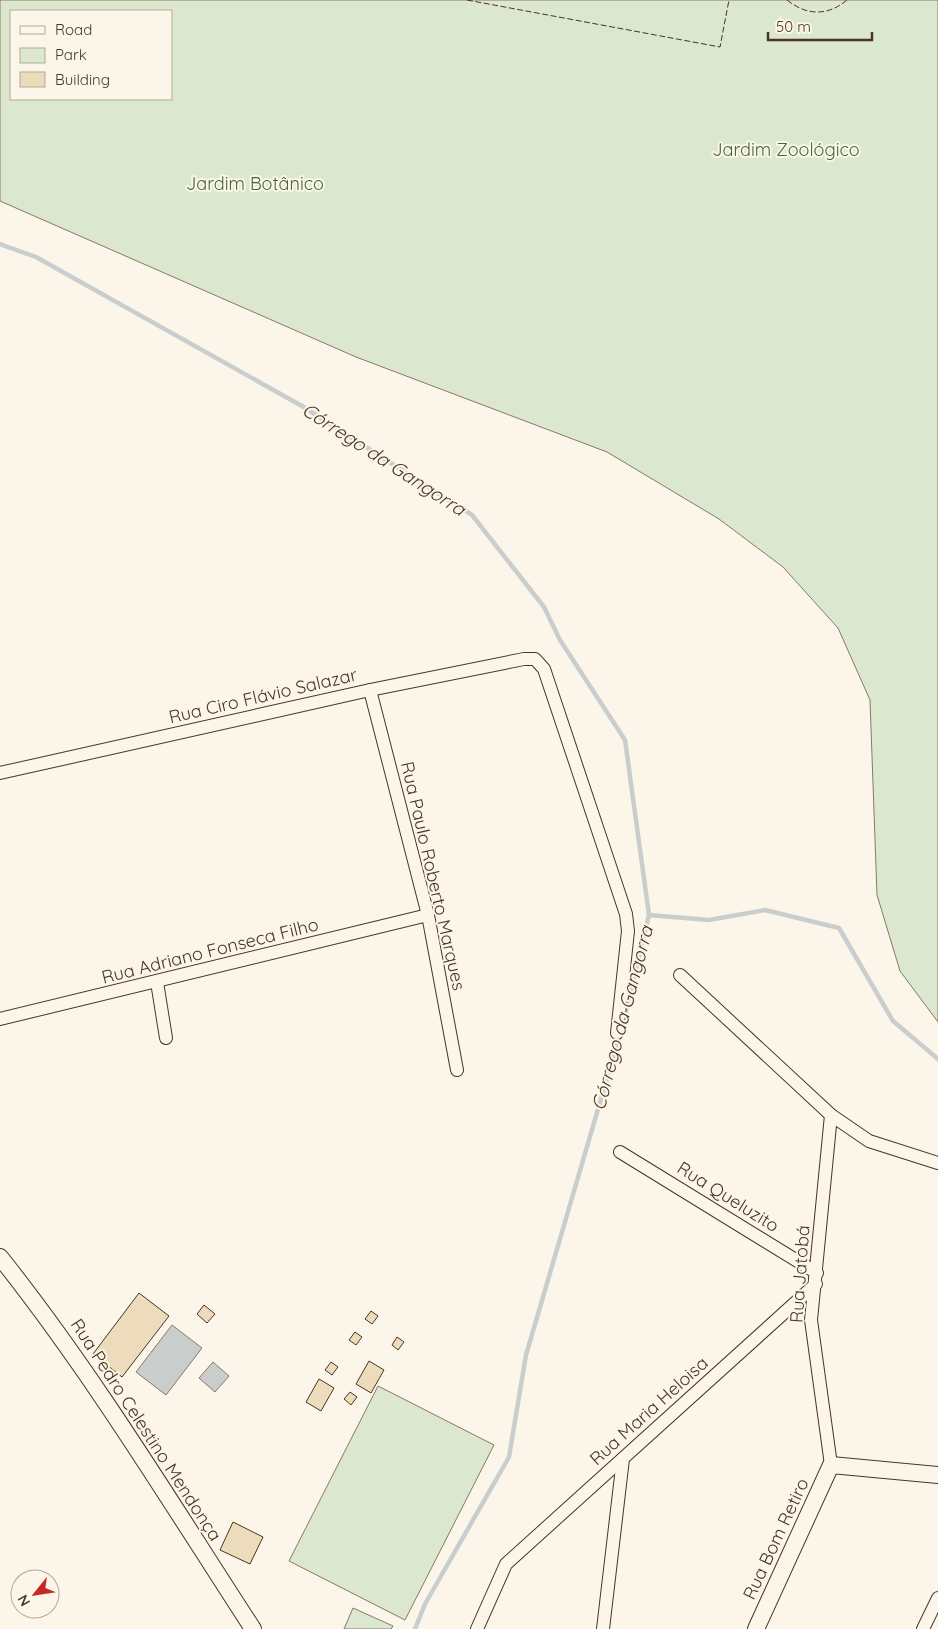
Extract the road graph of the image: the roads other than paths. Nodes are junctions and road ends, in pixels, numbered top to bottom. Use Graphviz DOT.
graph roads {
  1 [pos="370,690"];
  2 [pos="0,773"];
  3 [pos="428,915"];
  4 [pos="680,976"];
  5 [pos="157,982"];
  6 [pos="0,1019"];
  7 [pos="617,1033"];
  8 [pos="166,1038"];
  9 [pos="457,1070"];
  10 [pos="831,1115"];
  11 [pos="620,1152"];
  12 [pos="938,1163"];
  13 [pos="0,1257"];
  14 [pos="816,1278"];
  15 [pos="623,1459"];
  16 [pos="831,1465"];
  17 [pos="938,1475"];
  18 [pos="938,1598"];
  19 [pos="253,1629"];
  20 [pos="477,1629"];
  21 [pos="603,1629"];
  22 [pos="756,1629"];
  23 [pos="923,1629"];
  1 -- 2 [label="street, Rua Ciro Flávio Salazar"];
  1 -- 3 [label="street, Rua Paulo Roberto Marques"];
  1 -- 7 [label="street, Rua Ciro Flávio Salazar"];
  3 -- 5 [label="street, Rua Adriano Fonseca Filho"];
  3 -- 9 [label="street, Rua Paulo Roberto Marques"];
  4 -- 10 [label="street"];
  5 -- 6 [label="street, Rua Adriano Fonseca Filho"];
  5 -- 8 [label="street"];
  10 -- 12 [label="street"];
  10 -- 14 [label="street, Rua Jatobá"];
  11 -- 14 [label="street, Rua Queluzito"];
  13 -- 19 [label="street, Rua Pedro Celestino Mendonça"];
  14 -- 15 [label="street, Rua Maria Heloisa"];
  14 -- 16 [label="street, Rua Jatobá"];
  15 -- 20 [label="street, Rua Maria Heloisa"];
  15 -- 21 [label="street"];
  16 -- 17 [label="street"];
  16 -- 22 [label="street, Rua Bom Retiro"];
  18 -- 23 [label="street"];
}
